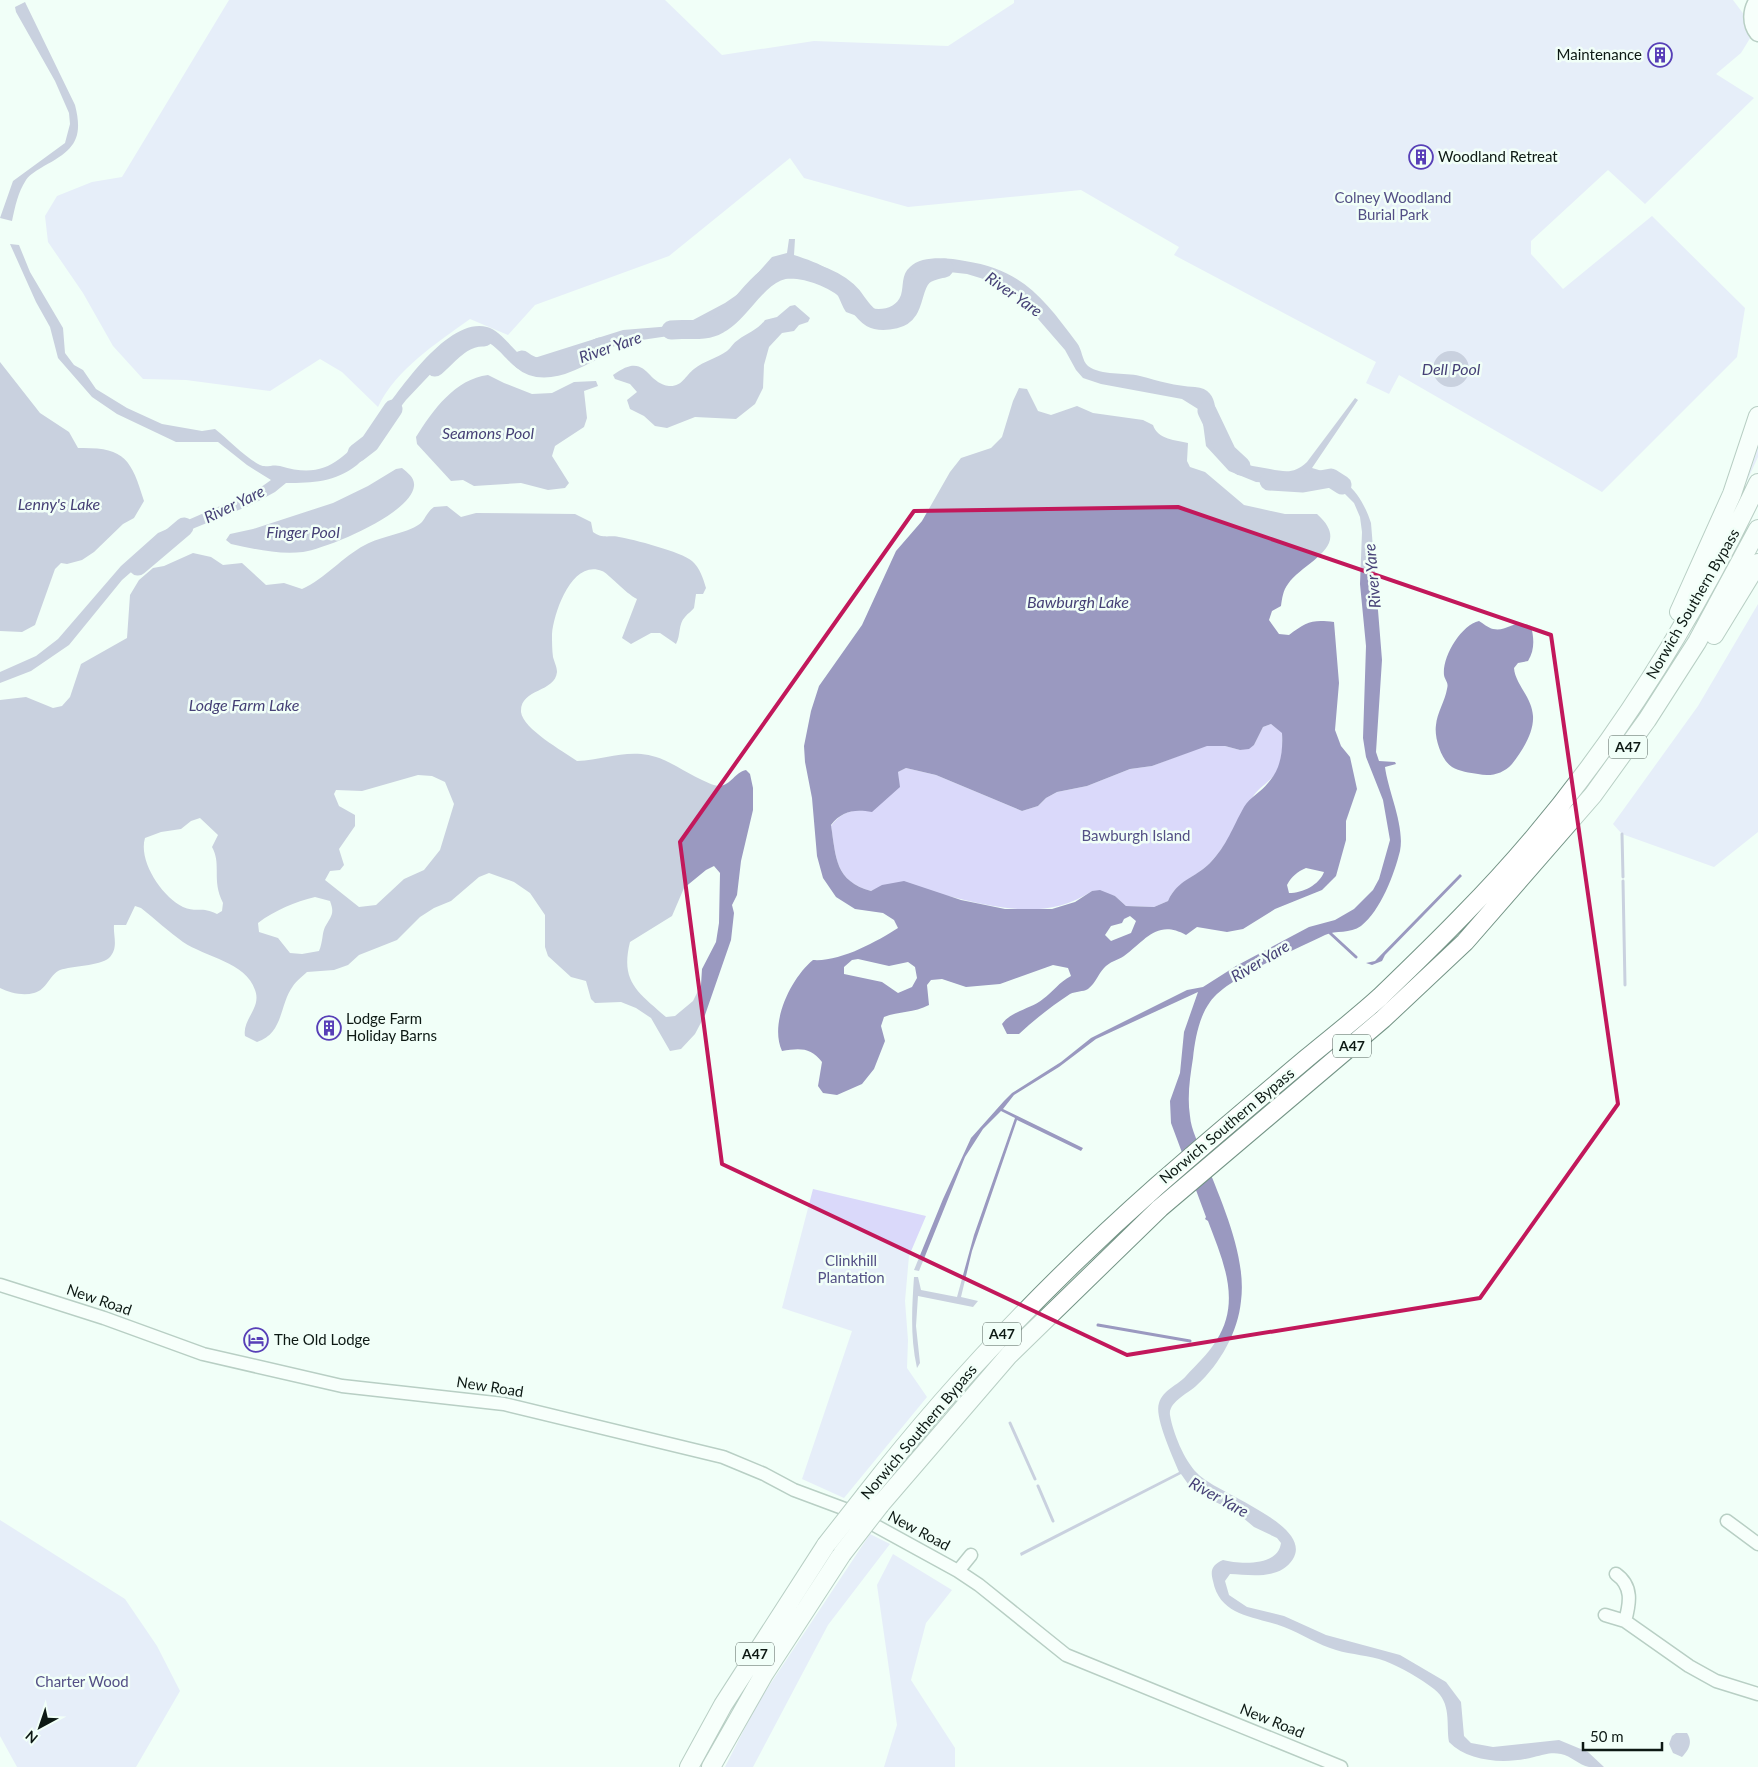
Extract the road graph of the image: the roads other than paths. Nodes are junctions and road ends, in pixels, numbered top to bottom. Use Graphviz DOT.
graph roads {
  1 [pos="1751,4"];
  2 [pos="1758,33"];
  3 [pos="1758,416"];
  4 [pos="1758,483"];
  5 [pos="1758,529"];
  6 [pos="1758,563"];
  7 [pos="1524,849"];
  8 [pos="1465,942"];
  9 [pos="0,1285"];
  10 [pos="873,1499"];
  11 [pos="1727,1521"];
  12 [pos="1758,1544"];
  13 [pos="971,1555"];
  14 [pos="958,1571"];
  15 [pos="1616,1574"];
  16 [pos="1605,1615"];
  17 [pos="1625,1621"];
  18 [pos="1758,1694"];
  19 [pos="689,1767"];
  20 [pos="711,1767"];
  21 [pos="1342,1767"];
  1 -- 2 [label="main road"];
  3 -- 7 [label="highway, A47"];
  4 -- 7 [label="highway, Norwich Southern Bypass / A47"];
  5 -- 8 [label="highway, Norwich Southern Bypass / A47"];
  6 -- 8 [label="highway, A47"];
  7 -- 10 [label="highway, Norwich Southern Bypass / A47"];
  8 -- 10 [label="highway, Norwich Southern Bypass / A47"];
  9 -- 14 [label="street, New Road"];
  10 -- 19 [label="highway, Norwich Southern Bypass / A47, bridge"];
  10 -- 20 [label="highway, Norwich Southern Bypass / A47, bridge"];
  11 -- 12 [label="street"];
  13 -- 14 [label="street, New Road"];
  14 -- 21 [label="street, New Road"];
  15 -- 17 [label="street"];
  16 -- 17 [label="street"];
  17 -- 18 [label="street"];
}
